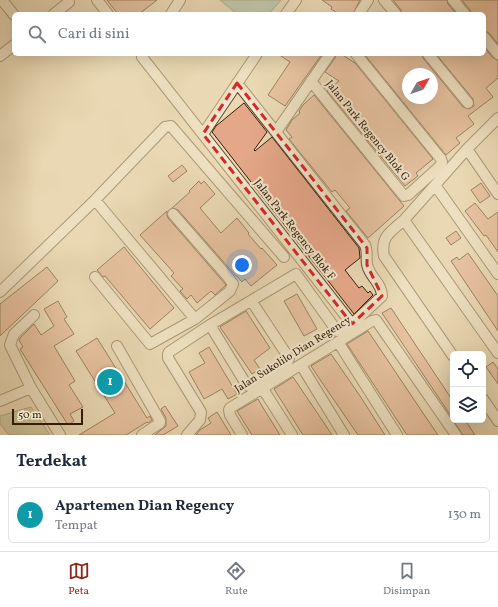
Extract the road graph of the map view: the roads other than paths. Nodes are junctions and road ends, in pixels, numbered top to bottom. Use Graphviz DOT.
graph roads {
  1 [pos="2,0"];
  2 [pos="97,0"];
  3 [pos="296,0"];
  4 [pos="368,0"];
  5 [pos="384,0"];
  6 [pos="453,0"];
  7 [pos="69,2"];
  8 [pos="177,2"];
  9 [pos="12,12"];
  10 [pos="56,12"];
  11 [pos="106,12"];
  12 [pos="172,12"];
  13 [pos="287,12"];
  14 [pos="360,12"];
  15 [pos="394,12"];
  16 [pos="463,12"];
  17 [pos="486,39"];
  18 [pos="12,47"];
  19 [pos="498,54"];
  20 [pos="0,56"];
  21 [pos="143,56"];
  22 [pos="256,56"];
  23 [pos="329,56"];
  24 [pos="358,56"];
  25 [pos="430,56"];
  26 [pos="311,81"];
  27 [pos="236,83"];
  28 [pos="468,103"];
  29 [pos="498,118"];
  30 [pos="276,132"];
  31 [pos="203,134"];
  32 [pos="467,149"];
  33 [pos="435,185"];
  34 [pos="498,194"];
  35 [pos="95,200"];
  36 [pos="173,214"];
  37 [pos="404,220"];
  38 [pos="284,257"];
  39 [pos="307,266"];
  40 [pos="296,274"];
  41 [pos="498,274"];
  42 [pos="95,277"];
  43 [pos="0,292"];
  44 [pos="252,302"];
  45 [pos="34,315"];
  46 [pos="195,319"];
  47 [pos="352,324"];
  48 [pos="210,325"];
  49 [pos="338,342"];
  50 [pos="117,346"];
  51 [pos="450,352"];
  52 [pos="498,353"];
  53 [pos="301,365"];
  54 [pos="32,388"];
  55 [pos="263,389"];
  56 [pos="0,401"];
  57 [pos="486,403"];
  58 [pos="498,421"];
  59 [pos="60,435"];
  60 [pos="142,435"];
  61 [pos="187,435"];
  62 [pos="242,435"];
  63 [pos="292,435"];
  64 [pos="344,435"];
  65 [pos="397,435"];
  66 [pos="456,435"];
  1 -- 9 [label="street"];
  2 -- 11 [label="street"];
  3 -- 13 [label="street"];
  4 -- 14 [label="street"];
  5 -- 15 [label="street"];
  6 -- 16 [label="street"];
  7 -- 10 [label="street"];
  8 -- 12 [label="street"];
  17 -- 19 [label="street"];
  18 -- 20 [label="street"];
  21 -- 31 [label="street, Jalan Park Regency Blok F"];
  22 -- 27 [label="street"];
  23 -- 26 [label="street"];
  24 -- 26 [label="street, Jalan Park Regency Blok G"];
  25 -- 28 [label="street"];
  26 -- 30 [label="street"];
  27 -- 30 [label="street"];
  27 -- 31 [label="street"];
  29 -- 32 [label="street"];
  30 -- 47 [label="street"];
  31 -- 39 [label="street, Jalan Park Regency Blok F"];
  32 -- 33 [label="street"];
  32 -- 34 [label="street"];
  33 -- 37 [label="street"];
  33 -- 41 [label="street"];
  35 -- 38 [label="street"];
  35 -- 43 [label="street"];
  35 -- 46 [label="street"];
  36 -- 46 [label="street"];
  37 -- 51 [label="street"];
  37 -- 52 [label="street"];
  39 -- 40 [label="street"];
  39 -- 47 [label="street, Jalan Park Regency Blok F"];
  40 -- 44 [label="street"];
  40 -- 47 [label="street"];
  42 -- 46 [label="street"];
  44 -- 48 [label="street"];
  44 -- 48 [label="street"];
  45 -- 54 [label="street"];
  48 -- 61 [label="street"];
  49 -- 53 [label="street, Jalan Sukolilo Dian Regency"];
  49 -- 65 [label="street"];
  49 -- 66 [label="street, Jalan Sukolilo Dian Regency"];
  50 -- 60 [label="street"];
  53 -- 55 [label="street, Jalan Sukolilo Dian Regency"];
  53 -- 64 [label="street"];
  54 -- 56 [label="street"];
  54 -- 59 [label="street"];
  55 -- 62 [label="street, Jalan Sukolilo Dian Regency"];
  55 -- 63 [label="street"];
  57 -- 58 [label="street"];
}
